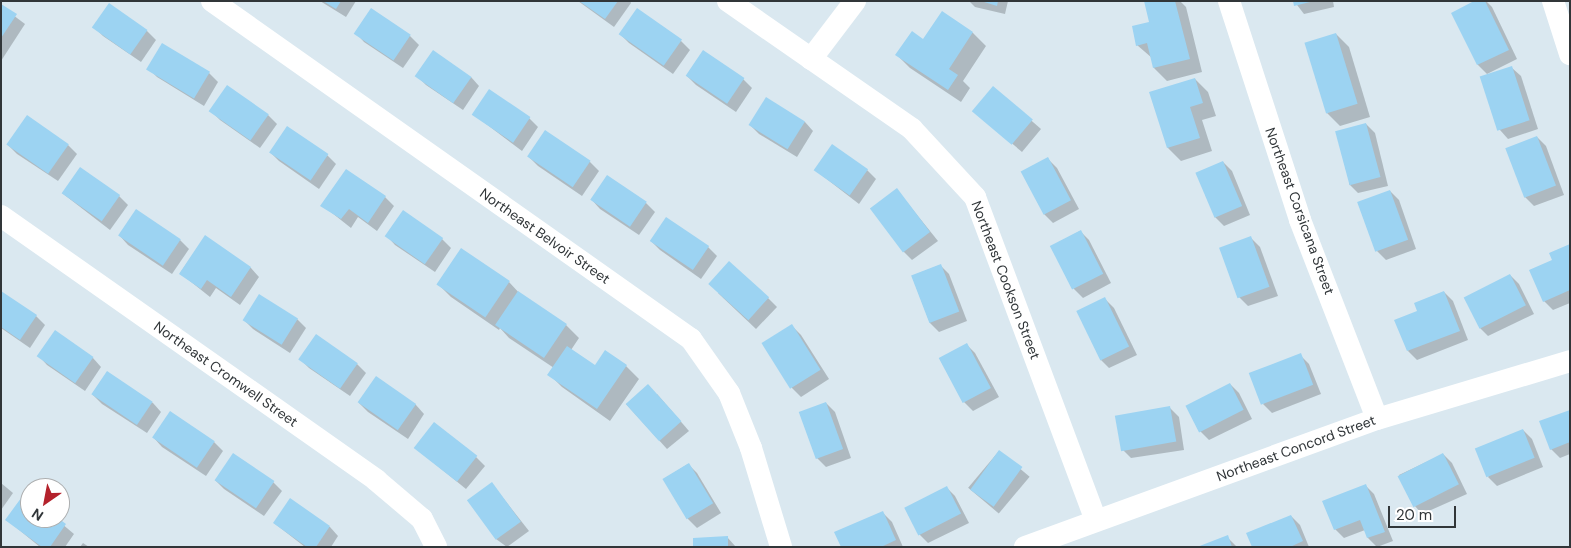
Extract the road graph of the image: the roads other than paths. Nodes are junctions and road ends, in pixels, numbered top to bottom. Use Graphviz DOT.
graph roads {
  1 [pos="212,1"];
  2 [pos="728,1"];
  3 [pos="855,1"];
  4 [pos="1228,1"];
  5 [pos="1553,1"];
  6 [pos="1570,54"];
  7 [pos="811,59"];
  8 [pos="1,216"];
  9 [pos="1570,361"];
  10 [pos="1377,419"];
  11 [pos="1096,520"];
  12 [pos="436,547"];
  13 [pos="782,547"];
  14 [pos="1025,547"];
  1 -- 13 [label="street, Northeast Belvoir Street"];
  2 -- 7 [label="street, Northeast Cookson Street"];
  3 -- 7 [label="street"];
  4 -- 10 [label="street, Northeast Corsicana Street"];
  5 -- 6 [label="street"];
  7 -- 11 [label="street, Northeast Cookson Street"];
  8 -- 12 [label="street, Northeast Cromwell Street"];
  9 -- 10 [label="street, Northeast Concord Street"];
  10 -- 11 [label="street, Northeast Concord Street"];
  11 -- 14 [label="street, Northeast Concord Street"];
}
